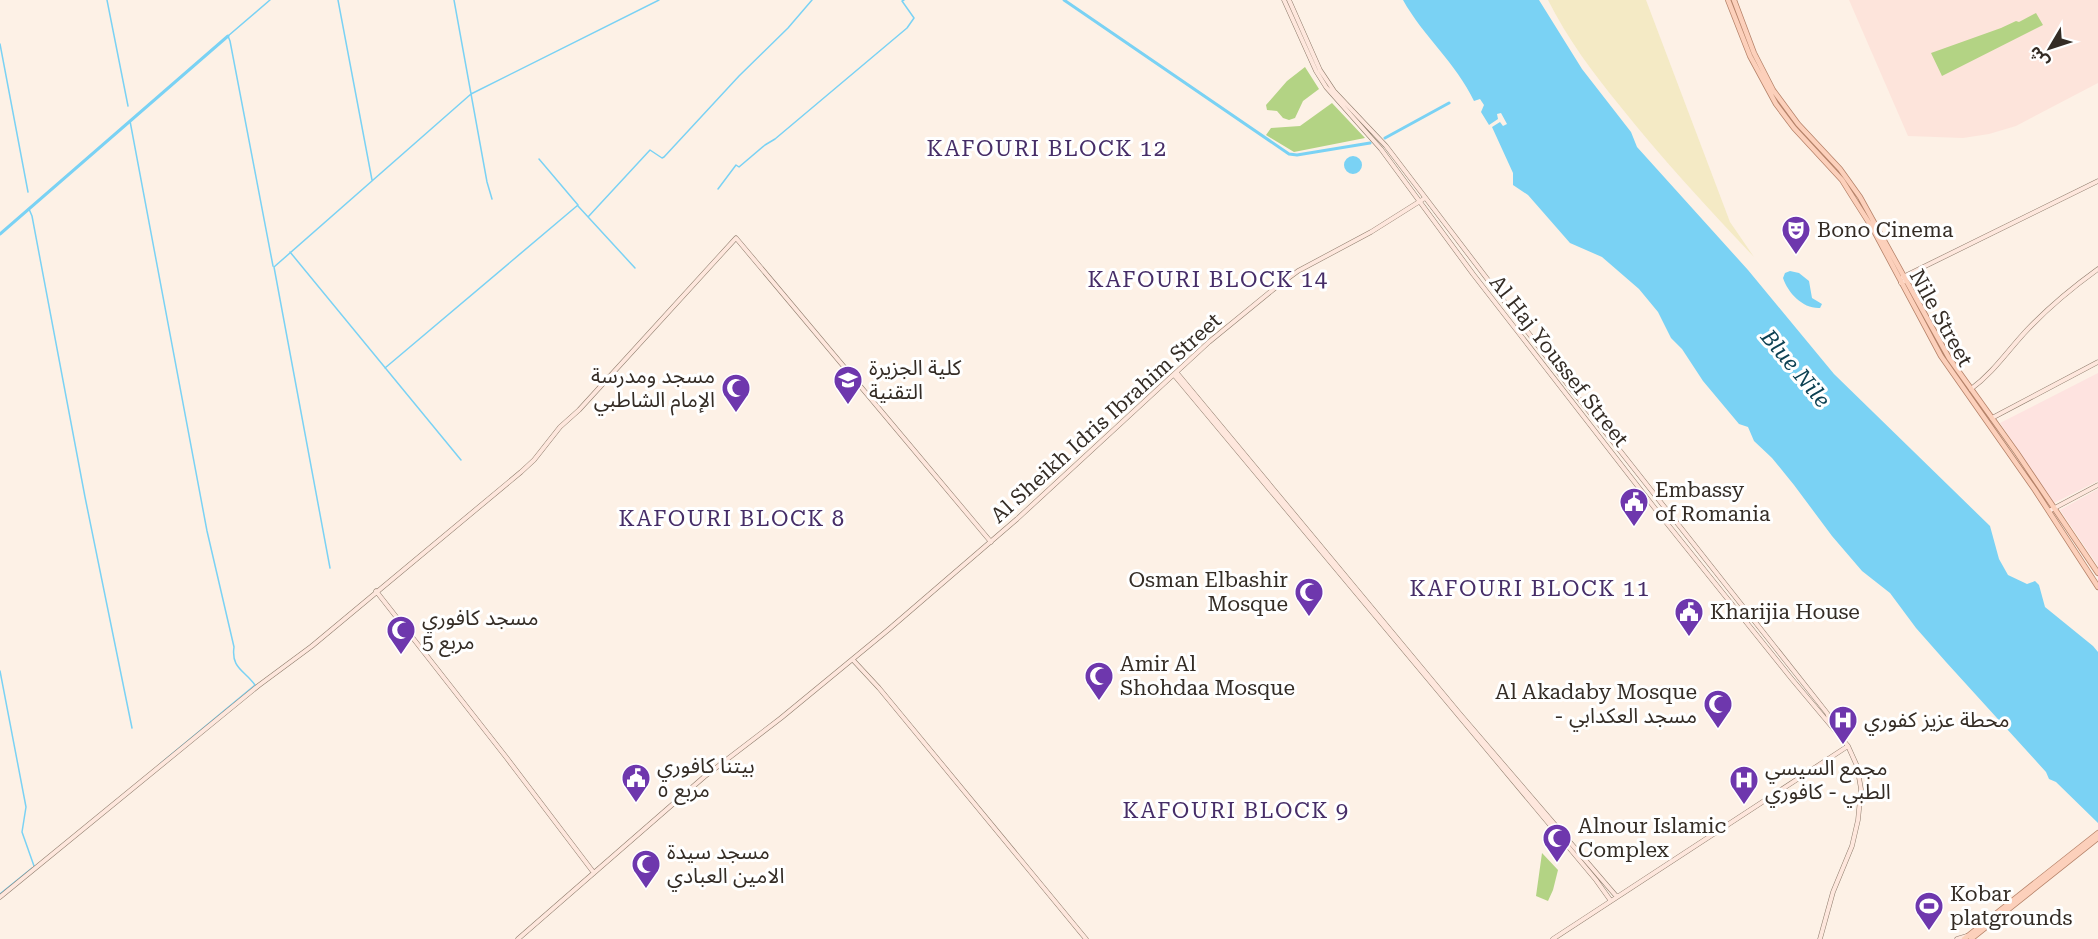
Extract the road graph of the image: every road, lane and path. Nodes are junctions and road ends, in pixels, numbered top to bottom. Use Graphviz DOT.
graph roads {
  1 [pos="1286,0"];
  2 [pos="1728,0"];
  3 [pos="1734,0"];
  4 [pos="2097,181"];
  5 [pos="1422,200"];
  6 [pos="2098,269"];
  7 [pos="1903,280"];
  8 [pos="1541,350"];
  9 [pos="1535,355"];
  10 [pos="2098,362"];
  11 [pos="1176,374"];
  12 [pos="1971,389"];
  13 [pos="1992,418"];
  14 [pos="2098,485"];
  15 [pos="2051,509"];
  16 [pos="991,542"];
  17 [pos="1702,556"];
  18 [pos="1696,561"];
  19 [pos="2098,573"];
  20 [pos="2098,587"];
  21 [pos="376,591"];
  22 [pos="853,660"];
  23 [pos="1833,726"];
  24 [pos="1848,746"];
  25 [pos="2098,833"];
  26 [pos="2098,838"];
  27 [pos="594,873"];
  28 [pos="0,897"];
  29 [pos="1617,897"];
  30 [pos="1611,901"];
  31 [pos="1968,938"];
  32 [pos="518,939"];
  33 [pos="1086,939"];
  34 [pos="1553,939"];
  35 [pos="1820,939"];
  36 [pos="1957,939"];
  1 -- 5 [label="street, Al Haj Youssef Street"];
  2 -- 7 [label="main road, Nile Street"];
  3 -- 7 [label="main road, Nile Street"];
  4 -- 7 [label="street"];
  5 -- 8 [label="street, Al Haj Youssef Street"];
  5 -- 9 [label="street, Al Haj Youssef Street"];
  5 -- 11 [label="street, Al Sheikh Idris Ibrahim Street"];
  6 -- 12 [label="street"];
  7 -- 12 [label="main road, Nile Street"];
  7 -- 15 [label="main road, Nile Street"];
  8 -- 9 [label="street"];
  8 -- 17 [label="street, Al Haj Youssef Street"];
  9 -- 18 [label="street, Al Haj Youssef Street"];
  10 -- 13 [label="street"];
  11 -- 16 [label="street, Al Sheikh Idris Ibrahim Street"];
  11 -- 29 [label="street"];
  11 -- 30 [label="street"];
  12 -- 13 [label="main road, Nile Street"];
  13 -- 15 [label="main road, Nile Street"];
  14 -- 15 [label="street"];
  15 -- 19 [label="main road, Nile Street"];
  15 -- 20 [label="main road, Nile Street"];
  16 -- 21 [label="street"];
  16 -- 22 [label="street, Al Sheikh Idris Ibrahim Street"];
  17 -- 18 [label="street"];
  17 -- 23 [label="street, Al Haj Youssef Street"];
  18 -- 23 [label="street, Al Haj Youssef Street"];
  21 -- 27 [label="street"];
  21 -- 28 [label="street"];
  22 -- 27 [label="street, Al Sheikh Idris Ibrahim Street"];
  22 -- 33 [label="street"];
  23 -- 24 [label="street, Al Haj Youssef Street"];
  24 -- 29 [label="street"];
  24 -- 35 [label="street, Al Haj Youssef Street"];
  25 -- 31 [label="main road"];
  26 -- 31 [label="main road"];
  27 -- 32 [label="street, Al Sheikh Idris Ibrahim Street"];
  29 -- 30 [label="street"];
  30 -- 34 [label="street"];
  31 -- 36 [label="street"];
}
